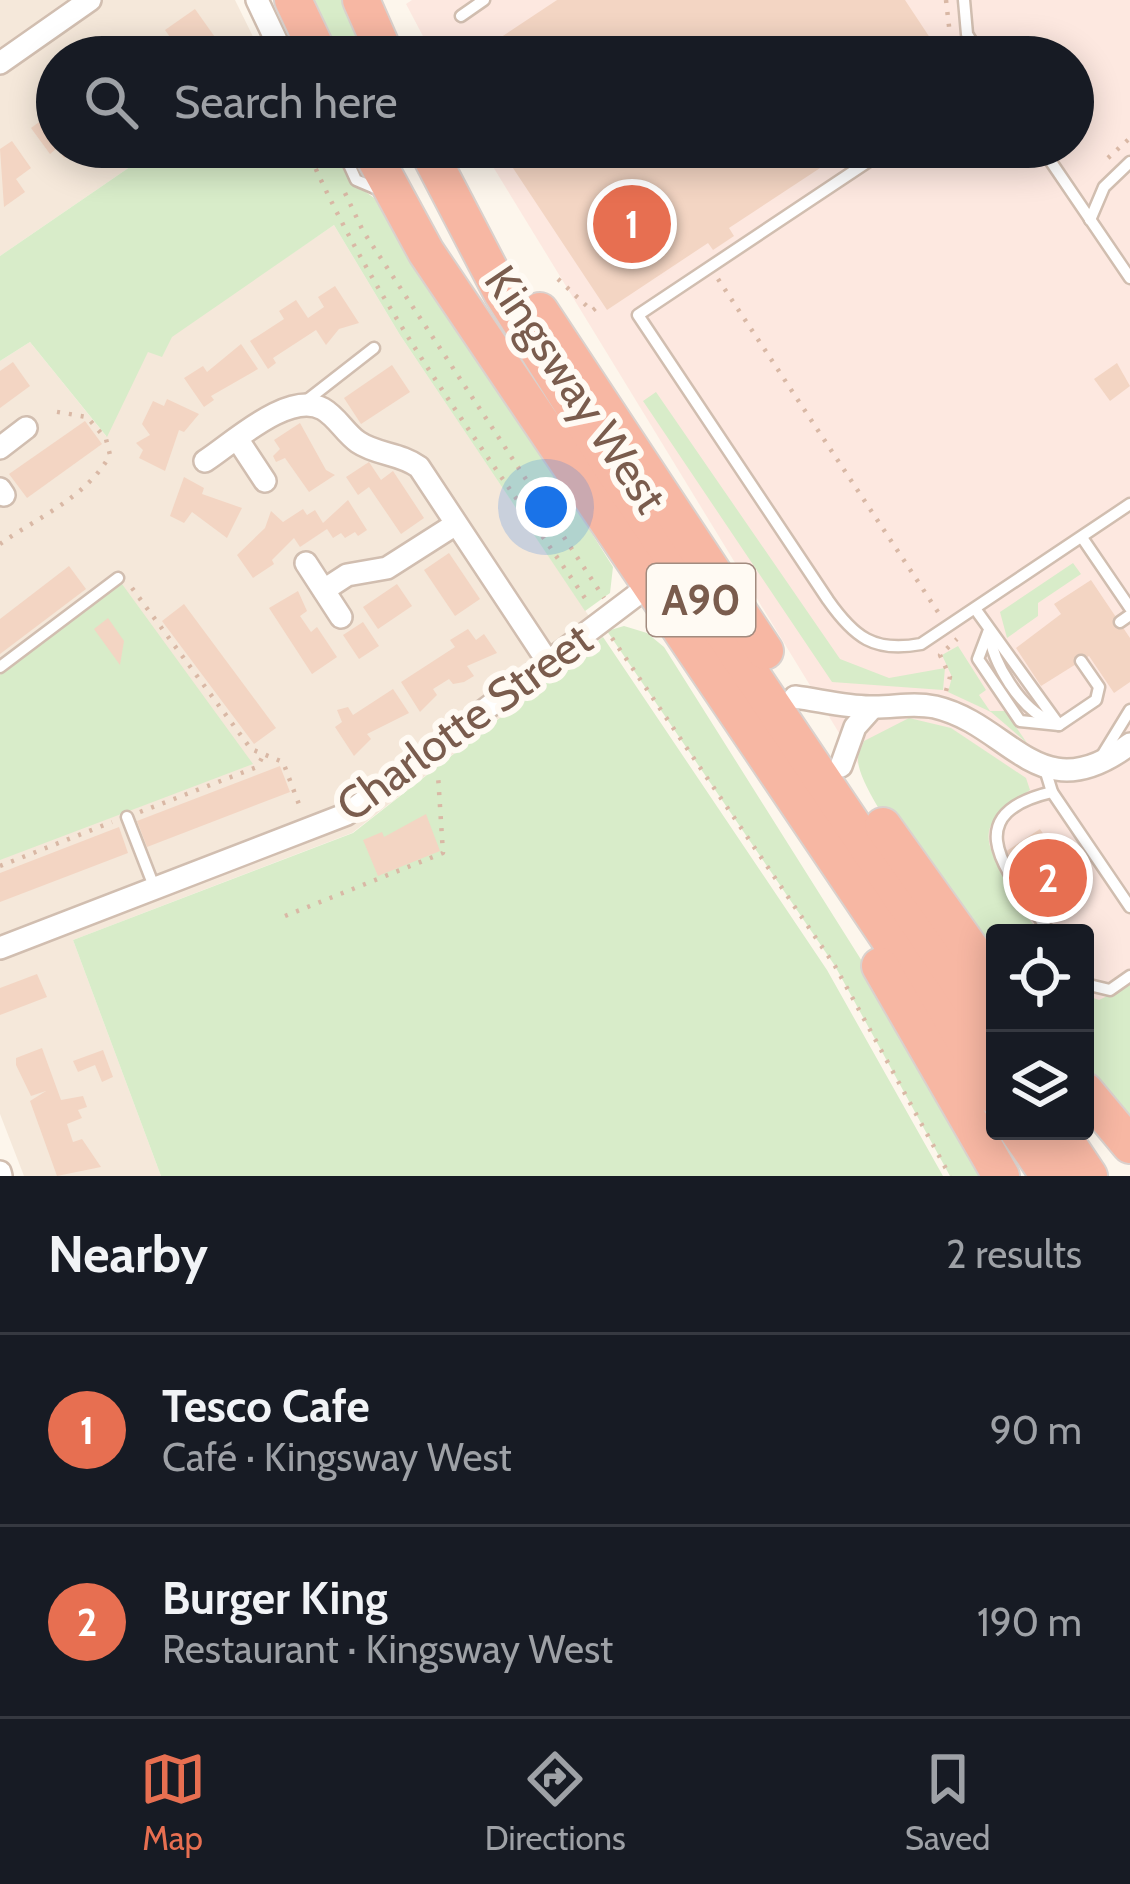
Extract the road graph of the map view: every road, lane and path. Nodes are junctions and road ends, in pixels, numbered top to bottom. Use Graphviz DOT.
graph roads {
  1 [pos="90,0"];
  2 [pos="257,0"];
  3 [pos="293,0"];
  4 [pos="361,0"];
  5 [pos="484,0"];
  6 [pos="964,0"];
  7 [pos="461,16"];
  8 [pos="39,36"];
  9 [pos="274,36"];
  10 [pos="310,36"];
  11 [pos="377,36"];
  12 [pos="968,36"];
  13 [pos="36,38"];
  14 [pos="0,63"];
  15 [pos="1130,138"];
  16 [pos="1106,161"];
  17 [pos="1130,162"];
  18 [pos="315,168"];
  19 [pos="351,168"];
  20 [pos="380,168"];
  21 [pos="437,168"];
  22 [pos="440,168"];
  23 [pos="858,168"];
  24 [pos="1055,168"];
  25 [pos="344,189"];
  26 [pos="396,197"];
  27 [pos="1090,220"];
  28 [pos="710,267"];
  29 [pos="1130,278"];
  30 [pos="558,279"];
  31 [pos="602,303"];
  32 [pos="374,348"];
  33 [pos="303,404"];
  34 [pos="52,411"];
  35 [pos="26,428"];
  36 [pos="238,440"];
  37 [pos="0,448"];
  38 [pos="205,461"];
  39 [pos="265,481"];
  40 [pos="1125,514"];
  41 [pos="456,524"];
  42 [pos="1083,538"];
  43 [pos="0,544"];
  44 [pos="306,563"];
  45 [pos="118,578"];
  46 [pos="651,584"];
  47 [pos="323,590"];
  48 [pos="976,610"];
  49 [pos="1127,615"];
  50 [pos="341,617"];
  51 [pos="607,617"];
  52 [pos="949,628"];
  53 [pos="989,630"];
  54 [pos="1081,661"];
  55 [pos="548,662"];
  56 [pos="0,667"];
  57 [pos="795,697"];
  58 [pos="872,708"];
  59 [pos="940,708"];
  60 [pos="1130,710"];
  61 [pos="1058,725"];
  62 [pos="1128,751"];
  63 [pos="428,754"];
  64 [pos="1099,763"];
  65 [pos="841,766"];
  66 [pos="1045,769"];
  67 [pos="1052,792"];
  68 [pos="127,817"];
  69 [pos="308,830"];
  70 [pos="154,889"];
  71 [pos="1130,907"];
  72 [pos="285,916"];
  73 [pos="1044,924"];
  74 [pos="0,948"];
  75 [pos="986,970"];
  76 [pos="1130,976"];
  77 [pos="1094,986"];
  78 [pos="992,1032"];
  79 [pos="986,1083"];
  80 [pos="1094,1102"];
  81 [pos="1024,1140"];
  82 [pos="1065,1140"];
  83 [pos="1130,1145"];
  84 [pos="950,1176"];
  85 [pos="1001,1176"];
  86 [pos="1049,1176"];
  87 [pos="1089,1176"];
  1 -- 8 [label="street"];
  2 -- 9 [label="street"];
  3 -- 10 [label="highway"];
  4 -- 11 [label="highway"];
  5 -- 7 [label="lane"];
  6 -- 12 [label="lane"];
  13 -- 14 [label="street"];
  15 -- 16 [label="path"];
  17 -- 27 [label="lane"];
  18 -- 51 [label="path"];
  19 -- 26 [label="lane"];
  20 -- 26 [label="highway, Kingsway West / A90"];
  21 -- 78 [label="highway, Kingsway West / A90"];
  22 -- 57 [label="highway, A90"];
  23 -- 28 [label="lane"];
  24 -- 27 [label="lane"];
  25 -- 51 [label="path"];
  26 -- 46 [label="highway, Kingsway West / A90"];
  27 -- 29 [label="lane"];
  28 -- 52 [label="path"];
  28 -- 52 [label="lane"];
  30 -- 31 [label="path"];
  32 -- 33 [label="lane"];
  33 -- 36 [label="street"];
  33 -- 41 [label="street"];
  34 -- 43 [label="path"];
  35 -- 37 [label="street"];
  36 -- 38 [label="street"];
  36 -- 39 [label="street"];
  40 -- 42 [label="lane"];
  41 -- 47 [label="street"];
  41 -- 55 [label="street"];
  42 -- 48 [label="lane"];
  42 -- 49 [label="lane"];
  44 -- 47 [label="street"];
  45 -- 56 [label="lane"];
  45 -- 69 [label="path"];
  46 -- 51 [label="street, Charlotte Street"];
  46 -- 79 [label="highway, Kingsway West / A90"];
  46 -- 85 [label="highway, A90"];
  47 -- 50 [label="street"];
  48 -- 52 [label="lane"];
  48 -- 53 [label="lane"];
  51 -- 55 [label="street, Charlotte Street"];
  51 -- 84 [label="path"];
  52 -- 59 [label="path"];
  53 -- 61 [label="lane"];
  53 -- 61 [label="lane"];
  54 -- 61 [label="lane"];
  55 -- 63 [label="street, Charlotte Street"];
  57 -- 58 [label="street"];
  57 -- 65 [label="highway, A90"];
  58 -- 59 [label="street"];
  58 -- 65 [label="street"];
  59 -- 66 [label="street"];
  60 -- 64 [label="lane"];
  62 -- 64 [label="street"];
  63 -- 69 [label="street, Charlotte Street"];
  63 -- 72 [label="path"];
  64 -- 66 [label="street"];
  65 -- 75 [label="highway, A90"];
  66 -- 67 [label="lane"];
  67 -- 71 [label="lane"];
  67 -- 73 [label="lane"];
  68 -- 70 [label="lane"];
  69 -- 70 [label="street, Charlotte Street"];
  70 -- 74 [label="street, Charlotte Street"];
  76 -- 77 [label="lane"];
  80 -- 83 [label="highway"];
  81 -- 86 [label="highway"];
  82 -- 87 [label="highway"];
}
